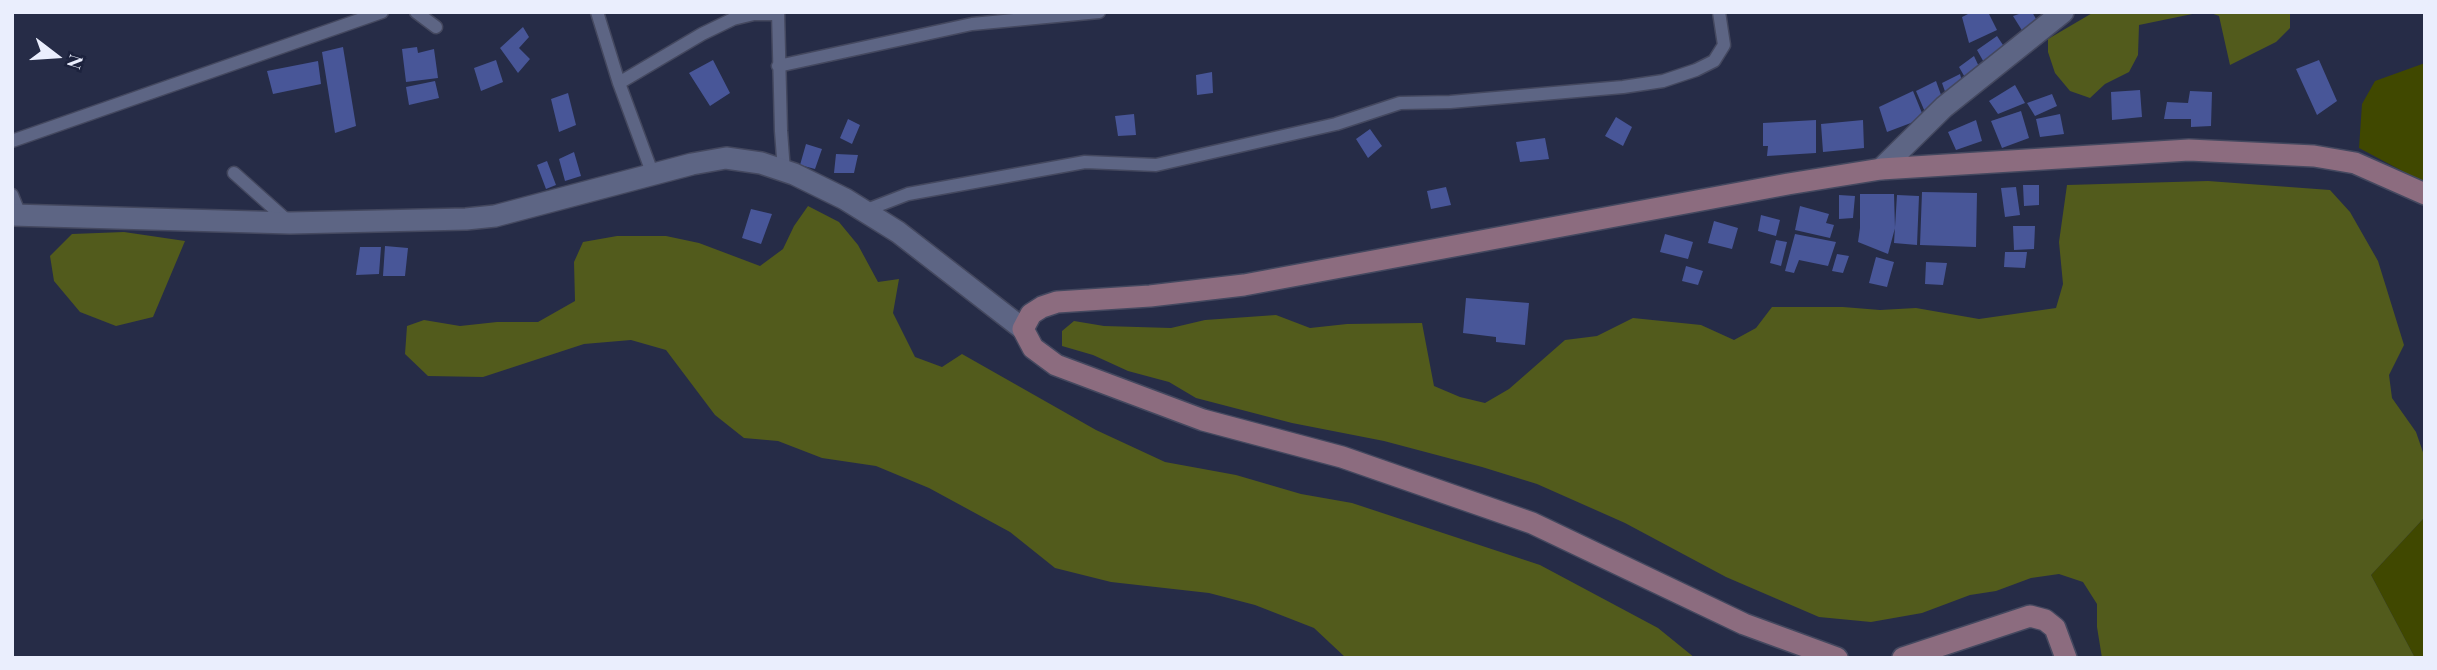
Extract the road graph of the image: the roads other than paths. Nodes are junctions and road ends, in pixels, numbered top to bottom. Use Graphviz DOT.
graph roads {
  1 [pos="382,12"];
  2 [pos="416,12"];
  3 [pos="597,12"];
  4 [pos="1098,12"];
  5 [pos="1719,12"];
  6 [pos="2063,12"];
  7 [pos="778,13"];
  8 [pos="436,27"];
  9 [pos="778,66"];
  10 [pos="619,83"];
  11 [pos="12,142"];
  12 [pos="1881,169"];
  13 [pos="784,171"];
  14 [pos="234,173"];
  15 [pos="653,175"];
  16 [pos="2425,194"];
  17 [pos="12,195"];
  18 [pos="864,211"];
  19 [pos="16,215"];
  20 [pos="290,223"];
  21 [pos="1023,329"];
  22 [pos="1837,658"];
  23 [pos="1903,658"];
  24 [pos="2066,658"];
  1 -- 11 [label="lane"];
  2 -- 8 [label="lane"];
  3 -- 10 [label="lane"];
  4 -- 9 [label="lane"];
  5 -- 18 [label="lane"];
  6 -- 12 [label="street"];
  7 -- 9 [label="lane"];
  7 -- 10 [label="lane"];
  9 -- 13 [label="lane"];
  10 -- 15 [label="lane"];
  12 -- 16 [label="main road"];
  12 -- 21 [label="main road"];
  13 -- 15 [label="street"];
  13 -- 18 [label="street"];
  14 -- 20 [label="lane"];
  15 -- 20 [label="street"];
  17 -- 19 [label="lane"];
  18 -- 21 [label="street"];
  19 -- 20 [label="street"];
  21 -- 22 [label="main road"];
  23 -- 24 [label="main road"];
}
